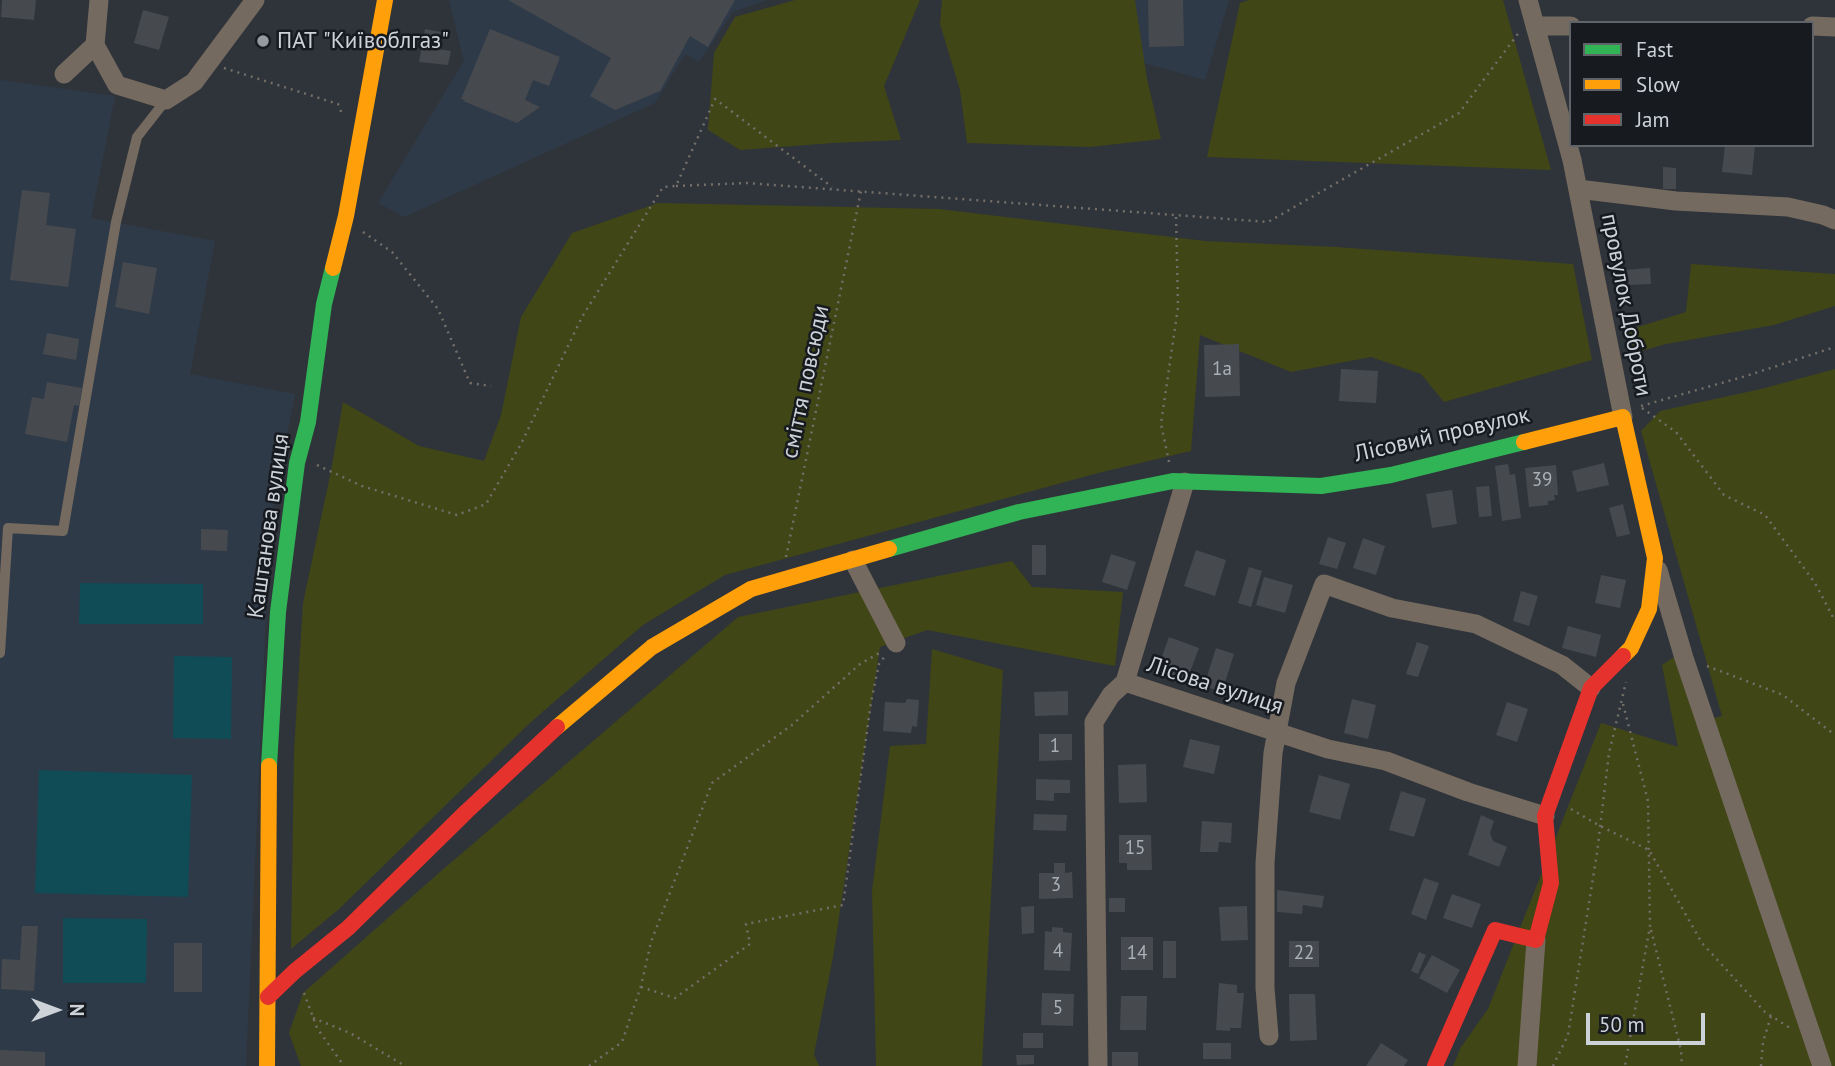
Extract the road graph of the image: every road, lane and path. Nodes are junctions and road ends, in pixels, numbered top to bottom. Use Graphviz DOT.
graph roads {
  1 [pos="99,0"];
  2 [pos="255,0"];
  3 [pos="385,0"];
  4 [pos="1532,13"];
  5 [pos="1569,25"];
  6 [pos="1814,26"];
  7 [pos="1835,27"];
  8 [pos="95,45"];
  9 [pos="208,64"];
  10 [pos="64,74"];
  11 [pos="166,100"];
  12 [pos="343,116"];
  13 [pos="676,186"];
  14 [pos="834,189"];
  15 [pos="1578,189"];
  16 [pos="861,191"];
  17 [pos="1176,215"];
  18 [pos="346,216"];
  19 [pos="1835,220"];
  20 [pos="1835,347"];
  21 [pos="491,386"];
  22 [pos="1623,417"];
  23 [pos="297,463"];
  24 [pos="1179,481"];
  25 [pos="4,528"];
  26 [pos="1655,558"];
  27 [pos="852,560"];
  28 [pos="781,580"];
  29 [pos="1835,621"];
  30 [pos="896,643"];
  31 [pos="0,653"];
  32 [pos="1684,658"];
  33 [pos="1627,675"];
  34 [pos="1125,682"];
  35 [pos="1591,688"];
  36 [pos="1623,703"];
  37 [pos="1277,732"];
  38 [pos="1835,735"];
  39 [pos="1552,797"];
  40 [pos="1545,816"];
  41 [pos="1600,826"];
  42 [pos="1649,850"];
  43 [pos="1650,926"];
  44 [pos="1536,940"];
  45 [pos="295,971"];
  46 [pos="641,986"];
  47 [pos="268,997"];
  48 [pos="1771,1016"];
  49 [pos="313,1018"];
  50 [pos="1269,1036"];
  51 [pos="1814,1043"];
  52 [pos="267,1066"];
  53 [pos="344,1066"];
  54 [pos="405,1066"];
  55 [pos="589,1066"];
  56 [pos="1098,1066"];
  57 [pos="1435,1066"];
  58 [pos="1527,1066"];
  59 [pos="1553,1066"];
  60 [pos="1625,1066"];
  61 [pos="1682,1066"];
  62 [pos="1761,1066"];
  63 [pos="1822,1066"];
  1 -- 8 [label="street"];
  2 -- 9 [label="street"];
  3 -- 18 [label="street, Каштанова вулиця"];
  4 -- 5 [label="street"];
  4 -- 15 [label="street, провулок Доброти"];
  4 -- 17 [label="path"];
  6 -- 7 [label="street"];
  8 -- 10 [label="street"];
  8 -- 11 [label="street"];
  9 -- 11 [label="street"];
  9 -- 12 [label="path"];
  11 -- 25 [label="lane"];
  13 -- 14 [label="path"];
  13 -- 14 [label="path"];
  13 -- 23 [label="path"];
  14 -- 16 [label="path"];
  15 -- 19 [label="street, провулок Доброти"];
  15 -- 22 [label="street, провулок Доброти"];
  16 -- 17 [label="path"];
  16 -- 28 [label="path, сміття повсюди"];
  17 -- 24 [label="path"];
  18 -- 21 [label="path"];
  18 -- 23 [label="street, Каштанова вулиця"];
  20 -- 29 [label="path, провулок Доброти"];
  22 -- 24 [label="street, Лісовий провулок"];
  22 -- 26 [label="street"];
  23 -- 47 [label="street, Каштанова вулиця"];
  24 -- 27 [label="street, Лісовий провулок"];
  24 -- 34 [label="street"];
  25 -- 31 [label="lane"];
  26 -- 32 [label="street"];
  26 -- 35 [label="street"];
  27 -- 28 [label="street, Лісовий провулок"];
  27 -- 30 [label="street"];
  28 -- 45 [label="street, Лісовий провулок"];
  30 -- 46 [label="path"];
  30 -- 46 [label="path"];
  32 -- 38 [label="path"];
  32 -- 51 [label="street"];
  33 -- 36 [label="path"];
  34 -- 37 [label="street, Лісова вулиця"];
  34 -- 56 [label="street, Лісова вулиця"];
  35 -- 37 [label="street"];
  35 -- 39 [label="street"];
  36 -- 41 [label="path"];
  36 -- 42 [label="path"];
  37 -- 40 [label="street, Лісова вулиця"];
  37 -- 50 [label="street"];
  39 -- 40 [label="street"];
  39 -- 41 [label="path"];
  40 -- 44 [label="street"];
  41 -- 42 [label="path"];
  41 -- 59 [label="path"];
  42 -- 43 [label="path"];
  42 -- 48 [label="path"];
  43 -- 60 [label="path"];
  43 -- 61 [label="path"];
  44 -- 57 [label="street"];
  44 -- 58 [label="street"];
  45 -- 47 [label="street, Лісовий провулок"];
  45 -- 49 [label="path"];
  46 -- 55 [label="path"];
  47 -- 52 [label="street, Каштанова вулиця"];
  48 -- 51 [label="path"];
  48 -- 62 [label="path"];
  49 -- 53 [label="path"];
  49 -- 54 [label="path"];
  51 -- 63 [label="street"];
}
